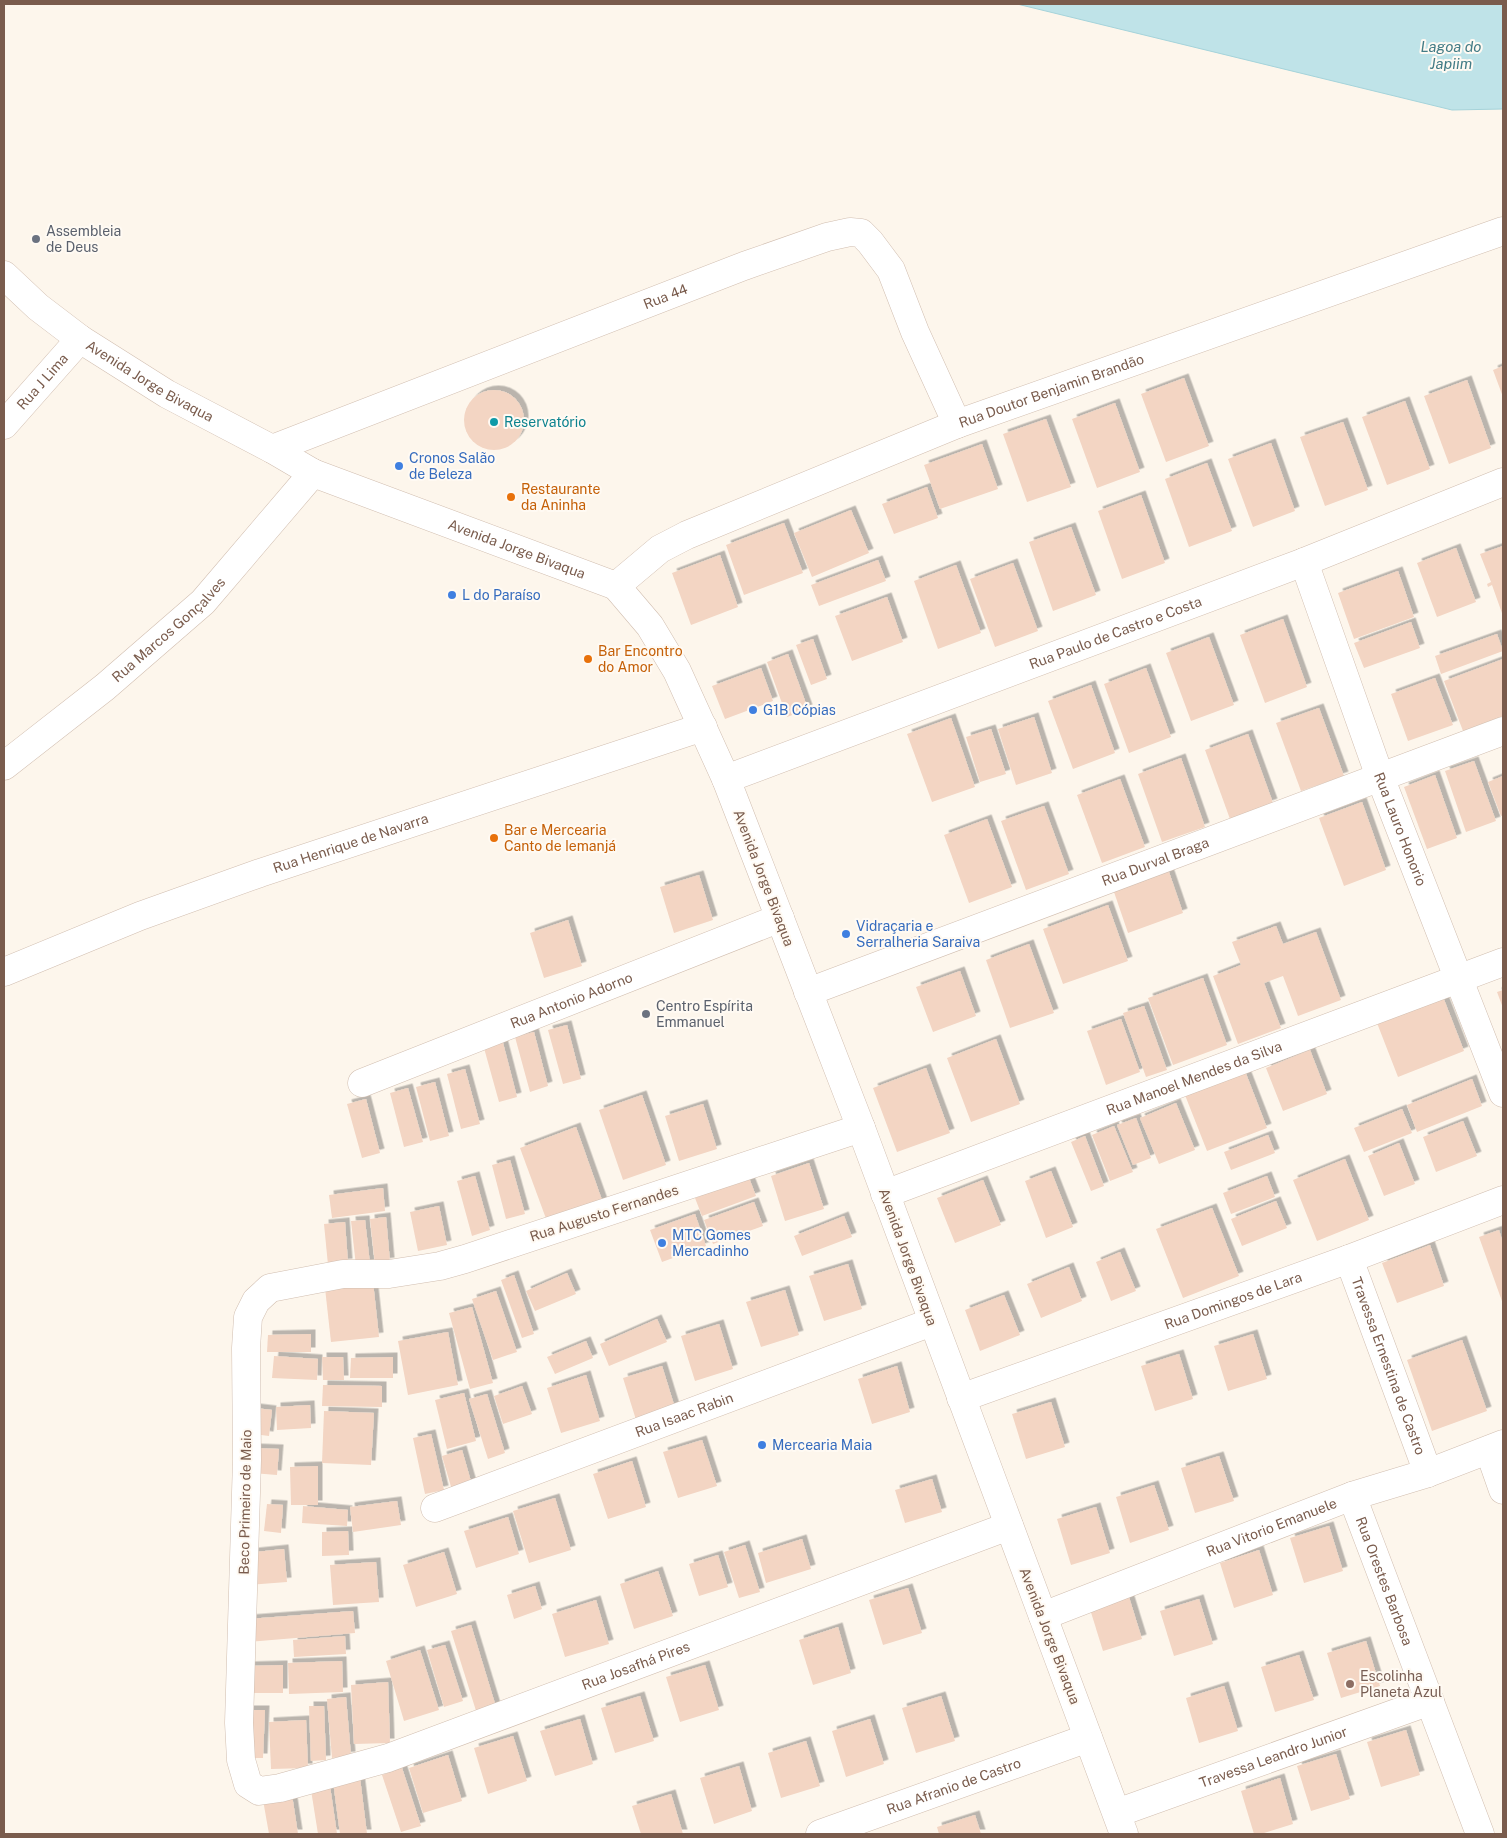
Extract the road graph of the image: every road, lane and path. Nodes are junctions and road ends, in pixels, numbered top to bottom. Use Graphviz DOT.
graph roads {
  1 [pos="1503,231"];
  2 [pos="4,275"];
  3 [pos="80,339"];
  4 [pos="956,424"];
  5 [pos="4,425"];
  6 [pos="272,449"];
  7 [pos="313,473"];
  8 [pos="1503,482"];
  9 [pos="1304,562"];
  10 [pos="616,586"];
  11 [pos="703,727"];
  12 [pos="1503,731"];
  13 [pos="4,766"];
  14 [pos="1380,777"];
  15 [pos="726,779"];
  16 [pos="780,918"];
  17 [pos="1503,962"];
  18 [pos="4,972"];
  19 [pos="1459,980"];
  20 [pos="808,992"];
  21 [pos="362,1083"];
  22 [pos="1503,1093"];
  23 [pos="860,1128"];
  24 [pos="885,1194"];
  25 [pos="1503,1200"];
  26 [pos="1350,1259"];
  27 [pos="343,1274"];
  28 [pos="932,1322"];
  29 [pos="961,1398"];
  30 [pos="1496,1447"];
  31 [pos="1428,1473"];
  32 [pos="1503,1490"];
  33 [pos="1352,1496"];
  34 [pos="435,1508"];
  35 [pos="1009,1526"];
  36 [pos="1043,1616"];
  37 [pos="1430,1701"];
  38 [pos="1088,1738"];
  39 [pos="259,1791"];
  40 [pos="1120,1824"];
  41 [pos="820,1834"];
  42 [pos="1480,1834"];
  1 -- 4 [label="street, Rua Doutor Benjamin Brandão"];
  2 -- 3 [label="street, Avenida Jorge Bivaqua"];
  3 -- 5 [label="street, Rua J Lima"];
  3 -- 6 [label="street, Avenida Jorge Bivaqua"];
  4 -- 6 [label="street, Rua 44"];
  4 -- 10 [label="street, Rua Doutor Benjamin Brandão"];
  6 -- 7 [label="street, Avenida Jorge Bivaqua"];
  7 -- 10 [label="street, Avenida Jorge Bivaqua"];
  7 -- 13 [label="street, Rua Marcos Gonçalves"];
  8 -- 9 [label="street, Rua Paulo de Castro e Costa"];
  9 -- 14 [label="street, Rua Lauro Honorio"];
  9 -- 15 [label="street, Rua Paulo de Castro e Costa"];
  10 -- 11 [label="street, Avenida Jorge Bivaqua"];
  11 -- 15 [label="street, Avenida Jorge Bivaqua"];
  11 -- 18 [label="street, Rua Henrique de Navarra"];
  12 -- 14 [label="street, Rua Durval Braga"];
  14 -- 19 [label="street, Rua Lauro Honorio"];
  14 -- 20 [label="street, Rua Durval Braga"];
  15 -- 16 [label="street, Avenida Jorge Bivaqua"];
  16 -- 20 [label="street, Avenida Jorge Bivaqua"];
  16 -- 21 [label="street, Rua Antonio Adorno"];
  17 -- 19 [label="street, Rua Manoel Mendes da Silva"];
  19 -- 22 [label="street, Rua Lauro Honorio"];
  19 -- 24 [label="street, Rua Manoel Mendes da Silva"];
  20 -- 23 [label="street, Avenida Jorge Bivaqua"];
  23 -- 24 [label="street, Avenida Jorge Bivaqua"];
  23 -- 27 [label="street, Rua Augusto Fernandes"];
  24 -- 28 [label="street, Avenida Jorge Bivaqua"];
  25 -- 26 [label="street, Rua Domingos de Lara"];
  26 -- 29 [label="street, Rua Domingos de Lara"];
  26 -- 31 [label="street, Travessa Ernestina de Castro"];
  27 -- 39 [label="street, Beco Primeiro de Maio"];
  28 -- 29 [label="street, Avenida Jorge Bivaqua"];
  28 -- 34 [label="street, Rua Isaac Rabin"];
  29 -- 35 [label="street, Avenida Jorge Bivaqua"];
  30 -- 31 [label="street, Rua Vitorio Emanuele"];
  30 -- 32 [label="street"];
  31 -- 33 [label="street, Rua Vitorio Emanuele"];
  33 -- 36 [label="street, Rua Vitorio Emanuele"];
  33 -- 37 [label="street, Rua Orestes Barbosa"];
  35 -- 36 [label="street, Avenida Jorge Bivaqua"];
  35 -- 39 [label="street, Rua Josafhá Pires"];
  36 -- 38 [label="street, Avenida Jorge Bivaqua"];
  37 -- 40 [label="street, Travessa Leandro Junior"];
  37 -- 42 [label="street, Rua Orestes Barbosa"];
  38 -- 40 [label="street, Avenida Jorge Bivaqua"];
  38 -- 41 [label="street, Rua Afranio de Castro"];
}
